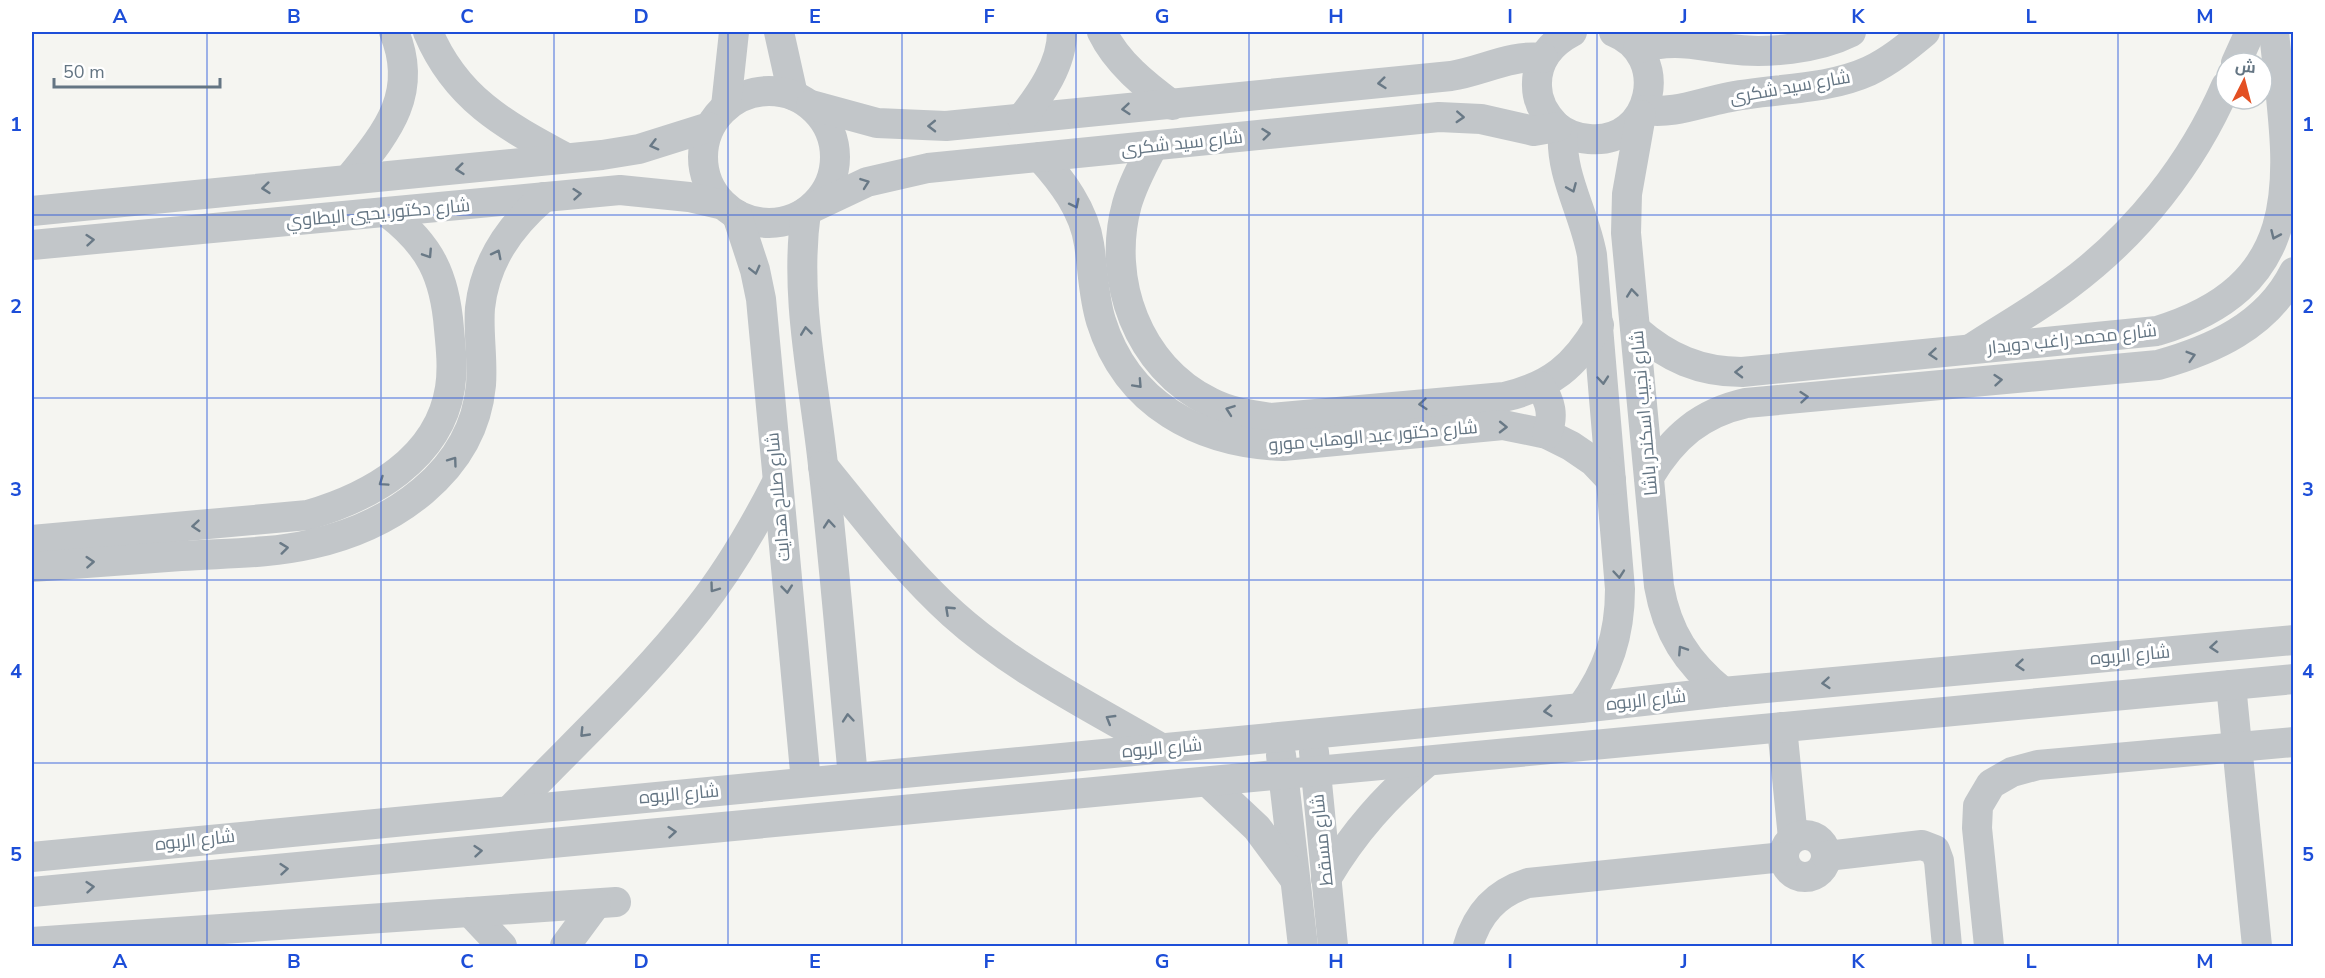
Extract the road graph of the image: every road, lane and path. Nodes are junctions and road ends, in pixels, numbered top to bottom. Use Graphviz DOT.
graph roads {
  1 [pos="734,32"];
  2 [pos="779,32"];
  3 [pos="1572,32"];
  4 [pos="1851,32"];
  5 [pos="1925,32"];
  6 [pos="2250,32"];
  7 [pos="2274,32"];
  8 [pos="1102,33"];
  9 [pos="1062,35"];
  10 [pos="430,36"];
  11 [pos="1630,39"];
  12 [pos="399,42"];
  13 [pos="1547,46"];
  14 [pos="2241,51"];
  15 [pos="802,100"];
  16 [pos="1172,105"];
  17 [pos="2215,111"];
  18 [pos="1642,112"];
  19 [pos="717,116"];
  20 [pos="1022,118"];
  21 [pos="1560,130"];
  22 [pos="1153,146"];
  23 [pos="1040,157"];
  24 [pos="566,158"];
  25 [pos="349,179"];
  26 [pos="544,197"];
  27 [pos="730,210"];
  28 [pos="809,210"];
  29 [pos="32,211"];
  30 [pos="388,213"];
  31 [pos="1122,238"];
  32 [pos="1089,241"];
  33 [pos="32,245"];
  34 [pos="2294,272"];
  35 [pos="485,282"];
  36 [pos="443,285"];
  37 [pos="1599,325"];
  38 [pos="1636,330"];
  39 [pos="1968,351"];
  40 [pos="1702,369"];
  41 [pos="1540,386"];
  42 [pos="1708,415"];
  43 [pos="1547,434"];
  44 [pos="823,466"];
  45 [pos="1649,477"];
  46 [pos="1611,480"];
  47 [pos="777,484"];
  48 [pos="32,540"];
  49 [pos="32,567"];
  50 [pos="1662,607"];
  51 [pos="1620,611"];
  52 [pos="2294,624"];
  53 [pos="2294,640"];
  54 [pos="2248,644"];
  55 [pos="2294,679"];
  56 [pos="2231,685"];
  57 [pos="1723,692"];
  58 [pos="1581,708"];
  59 [pos="1792,727"];
  60 [pos="1312,734"];
  61 [pos="1279,737"];
  62 [pos="2294,742"];
  63 [pos="1161,748"];
  64 [pos="2237,748"];
  65 [pos="1428,761"];
  66 [pos="1316,772"];
  67 [pos="1283,775"];
  68 [pos="853,777"];
  69 [pos="806,782"];
  70 [pos="1208,782"];
  71 [pos="511,809"];
  72 [pos="371,823"];
  73 [pos="1804,846"];
  74 [pos="32,857"];
  75 [pos="376,860"];
  76 [pos="1326,879"];
  77 [pos="1296,882"];
  78 [pos="32,892"];
  79 [pos="470,912"];
  80 [pos="292,924"];
  81 [pos="136,940"];
  82 [pos="32,942"];
  83 [pos="272,946"];
  84 [pos="502,946"];
  85 [pos="565,946"];
  86 [pos="1303,946"];
  87 [pos="1333,946"];
  88 [pos="1468,946"];
  89 [pos="1947,946"];
  90 [pos="1989,946"];
  91 [pos="2256,946"];
  1 -- 19 [label="street"];
  2 -- 15 [label="street"];
  3 -- 13 [label="street"];
  4 -- 11 [label="street"];
  5 -- 18 [label="street, شارع سيد شكرى"];
  6 -- 14 [label="street"];
  7 -- 39 [label="street, شارع محمد راغب دويدار, one-way"];
  8 -- 9 [label="street"];
  8 -- 16 [label="street"];
  9 -- 20 [label="street"];
  10 -- 12 [label="street"];
  10 -- 24 [label="street"];
  11 -- 18 [label="street, شارع نجيب اسكندر باشا"];
  12 -- 25 [label="street"];
  13 -- 16 [label="street, one-way"];
  13 -- 21 [label="street"];
  15 -- 19 [label="street"];
  20 -- 15 [label="street, one-way"];
  15 -- 28 [label="street"];
  16 -- 20 [label="street, one-way"];
  17 -- 39 [label="street"];
  18 -- 21 [label="street, شارع سيد شكرى"];
  38 -- 18 [label="street, شارع نجيب اسكندر باشا, one-way"];
  19 -- 24 [label="street, شارع دكتور يحيي البطاوي, one-way"];
  19 -- 27 [label="street"];
  22 -- 21 [label="street, شارع سيد شكرى, one-way"];
  21 -- 37 [label="street, شارع نجيب اسكندر باشا, one-way"];
  22 -- 23 [label="street, شارع سيد شكرى"];
  22 -- 31 [label="street, شارع دكتور عبد الوهاب مورو"];
  28 -- 23 [label="street, شارع سيد شكرى, one-way"];
  23 -- 32 [label="street, شارع دكتور عبد الوهاب مورو, one-way"];
  24 -- 25 [label="street, شارع دكتور يحيي البطاوي, one-way"];
  25 -- 29 [label="street, شارع دكتور يحيي البطاوي, one-way"];
  26 -- 27 [label="street, شارع دكتور يحيي البطاوي, one-way"];
  26 -- 30 [label="street, شارع دكتور يحيي البطاوي"];
  35 -- 26 [label="street, one-way"];
  27 -- 28 [label="street"];
  27 -- 47 [label="street, شارع صلاح هدايت, one-way"];
  44 -- 28 [label="street, one-way"];
  33 -- 30 [label="street, شارع دكتور يحيي البطاوي, one-way"];
  30 -- 36 [label="street, one-way"];
  31 -- 32 [label="street"];
  41 -- 31 [label="street, شارع دكتور عبد الوهاب مورو, one-way"];
  32 -- 43 [label="street, شارع دكتور عبد الوهاب مورو, one-way"];
  42 -- 34 [label="street, شارع محمد راغب دويدار, one-way"];
  35 -- 36 [label="street"];
  49 -- 35 [label="street, one-way"];
  36 -- 48 [label="street, one-way"];
  37 -- 41 [label="street, شارع دكتور عبد الوهاب مورو"];
  37 -- 46 [label="street, شارع نجيب اسكندر باشا, one-way"];
  38 -- 40 [label="street, شارع محمد راغب دويدار"];
  38 -- 45 [label="street, شارع نجيب اسكندر باشا"];
  39 -- 40 [label="street, شارع محمد راغب دويدار, one-way"];
  40 -- 42 [label="street"];
  41 -- 43 [label="street"];
  42 -- 45 [label="street, شارع محمد راغب دويدار"];
  43 -- 46 [label="street, شارع دكتور عبد الوهاب مورو"];
  63 -- 44 [label="street, one-way"];
  68 -- 44 [label="street, one-way"];
  45 -- 50 [label="street, شارع نجيب اسكندر باشا"];
  46 -- 51 [label="street, شارع نجيب اسكندر باشا, one-way"];
  47 -- 69 [label="street, شارع صلاح هدايت, one-way"];
  47 -- 71 [label="street, one-way"];
  50 -- 51 [label="street"];
  57 -- 50 [label="street, شارع نجيب اسكندر باشا, one-way"];
  51 -- 58 [label="street, شارع نجيب اسكندر باشا"];
  52 -- 54 [label="street"];
  53 -- 54 [label="street, شارع الربوه"];
  54 -- 57 [label="street, شارع الربوه, one-way"];
  55 -- 56 [label="street, شارع الربوه"];
  56 -- 59 [label="street, شارع الربوه"];
  56 -- 64 [label="street"];
  57 -- 58 [label="street, شارع الربوه"];
  58 -- 60 [label="street, شارع الربوه, one-way"];
  59 -- 65 [label="street, شارع الربوه"];
  59 -- 73 [label="street"];
  60 -- 61 [label="street, شارع الربوه"];
  60 -- 66 [label="street, شارع مسقط"];
  61 -- 63 [label="street, شارع الربوه"];
  61 -- 67 [label="street, شارع مسقط"];
  62 -- 64 [label="street"];
  63 -- 68 [label="street, شارع الربوه"];
  64 -- 90 [label="street"];
  64 -- 91 [label="street"];
  65 -- 66 [label="street, شارع الربوه"];
  65 -- 76 [label="street"];
  66 -- 67 [label="street, شارع الربوه"];
  66 -- 76 [label="street, شارع مسقط"];
  67 -- 70 [label="street, شارع الربوه"];
  67 -- 77 [label="street, شارع مسقط"];
  68 -- 69 [label="street, شارع الربوه"];
  69 -- 71 [label="street, شارع الربوه"];
  75 -- 70 [label="street, شارع الربوه, one-way"];
  70 -- 77 [label="street"];
  71 -- 72 [label="street, شارع الربوه"];
  72 -- 74 [label="street, شارع الربوه"];
  72 -- 75 [label="street"];
  73 -- 88 [label="street"];
  73 -- 89 [label="street"];
  78 -- 75 [label="street, شارع الربوه, one-way"];
  76 -- 87 [label="street, شارع مسقط"];
  77 -- 86 [label="street, شارع مسقط"];
  79 -- 80 [label="street"];
  79 -- 84 [label="street"];
  79 -- 85 [label="street"];
  80 -- 81 [label="street"];
  80 -- 83 [label="street"];
  81 -- 82 [label="street"];
}
